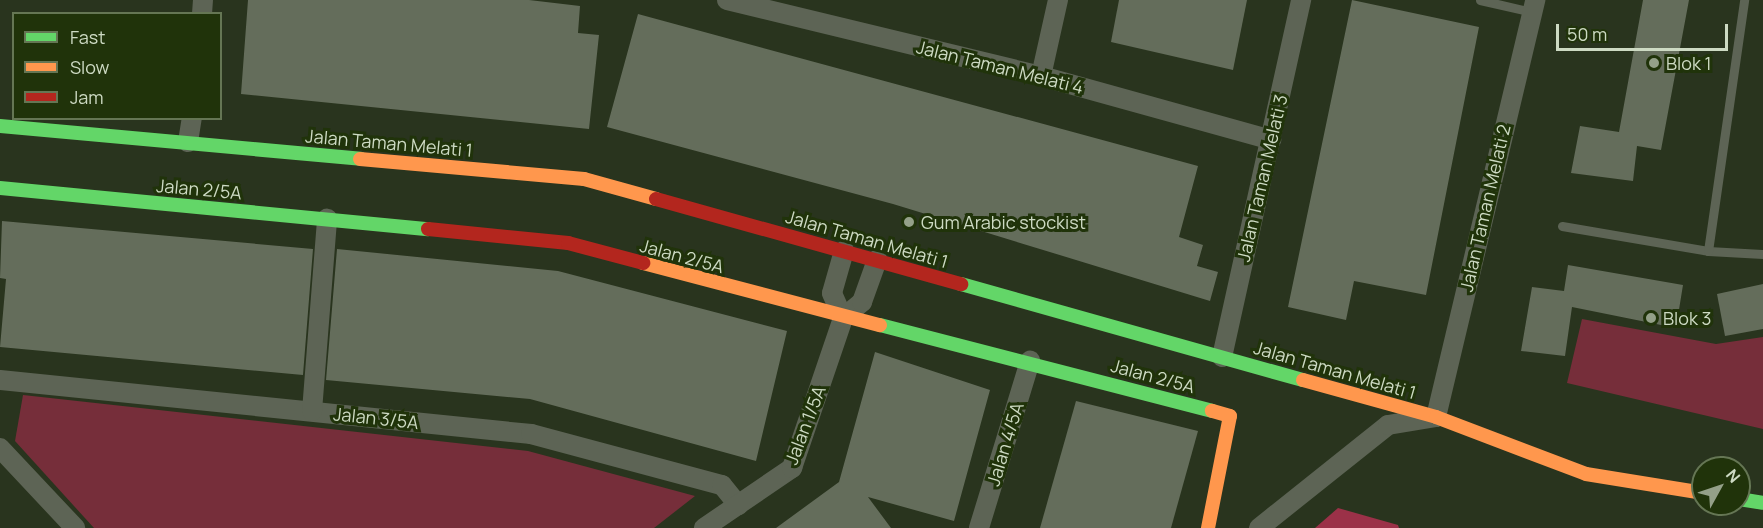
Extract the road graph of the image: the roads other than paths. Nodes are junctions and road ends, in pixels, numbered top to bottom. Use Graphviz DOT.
graph roads {
  1 [pos="727,0"];
  2 [pos="1058,0"];
  3 [pos="1301,0"];
  4 [pos="1480,0"];
  5 [pos="1744,0"];
  6 [pos="1533,6"];
  7 [pos="1041,76"];
  8 [pos="192,120"];
  9 [pos="0,126"];
  10 [pos="1271,140"];
  11 [pos="188,142"];
  12 [pos="0,188"];
  13 [pos="327,219"];
  14 [pos="1562,226"];
  15 [pos="1707,250"];
  16 [pos="844,251"];
  17 [pos="1763,254"];
  18 [pos="877,260"];
  19 [pos="843,318"];
  20 [pos="1222,357"];
  21 [pos="1030,361"];
  22 [pos="0,380"];
  23 [pos="312,411"];
  24 [pos="1436,417"];
  25 [pos="0,448"];
  26 [pos="1691,492"];
  27 [pos="738,505"];
  28 [pos="75,528"];
  29 [pos="704,528"];
  30 [pos="979,528"];
  31 [pos="1208,528"];
  32 [pos="1259,528"];
  1 -- 7 [label="street, Jalan Taman Melati 4"];
  2 -- 7 [label="street"];
  3 -- 10 [label="street, Jalan Taman Melati 3"];
  4 -- 6 [label="lane"];
  5 -- 15 [label="lane"];
  6 -- 24 [label="street, Jalan Taman Melati 2"];
  7 -- 10 [label="street, Jalan Taman Melati 4"];
  8 -- 11 [label="street"];
  9 -- 11 [label="street, Jalan Taman Melati 1"];
  10 -- 20 [label="street, Jalan Taman Melati 3"];
  11 -- 16 [label="street, Jalan Taman Melati 1"];
  12 -- 13 [label="street, Jalan 2/5A"];
  13 -- 19 [label="street, Jalan 2/5A"];
  13 -- 23 [label="street"];
  14 -- 15 [label="lane"];
  15 -- 17 [label="lane"];
  16 -- 18 [label="street, Jalan Taman Melati 1"];
  16 -- 19 [label="street"];
  18 -- 19 [label="street, Jalan 1/5A"];
  18 -- 20 [label="street, Jalan Taman Melati 1"];
  19 -- 21 [label="street, Jalan 2/5A"];
  19 -- 27 [label="street, Jalan 1/5A"];
  20 -- 24 [label="street, Jalan Taman Melati 1"];
  21 -- 30 [label="street, Jalan 4/5A"];
  21 -- 31 [label="street, Jalan 2/5A"];
  22 -- 23 [label="street, Jalan 3/5A"];
  23 -- 27 [label="street, Jalan 3/5A"];
  24 -- 26 [label="street, Jalan Taman Melati 1"];
  24 -- 32 [label="street"];
  25 -- 28 [label="street"];
  27 -- 29 [label="street, Jalan 1/5A"];
}
